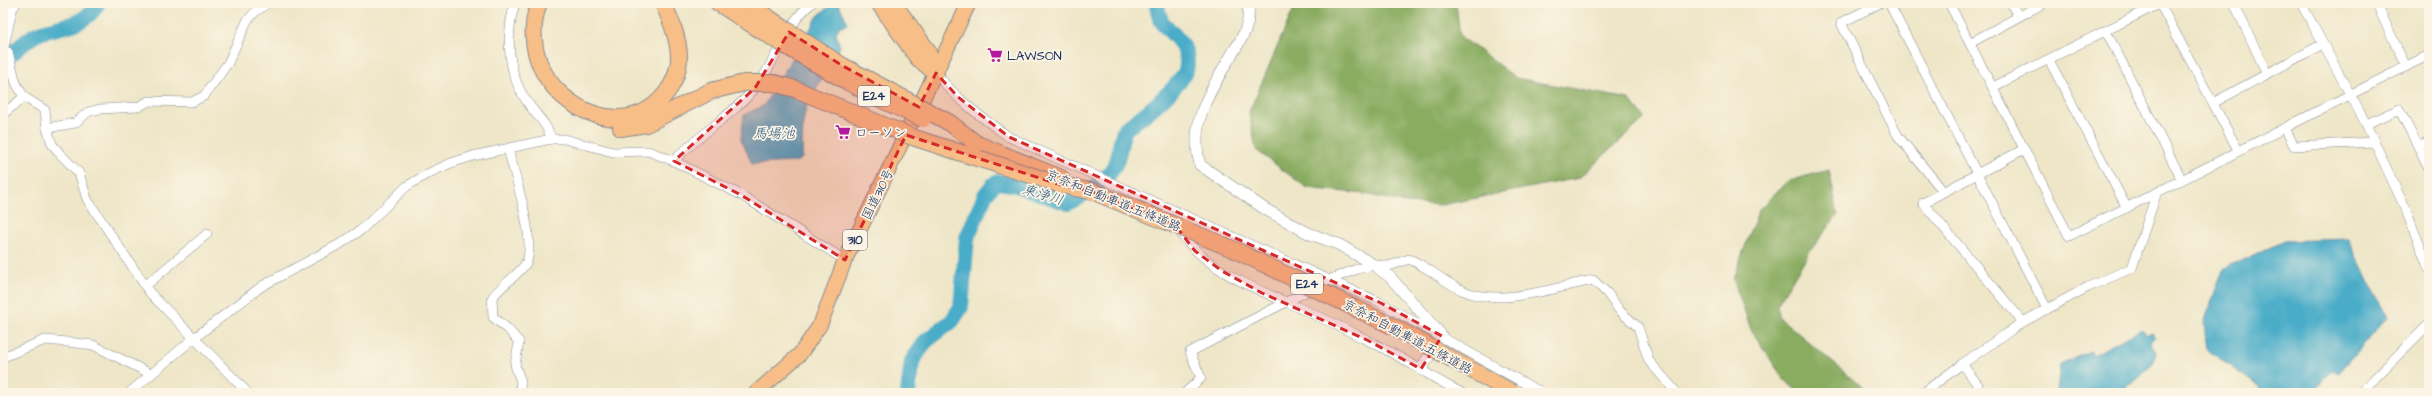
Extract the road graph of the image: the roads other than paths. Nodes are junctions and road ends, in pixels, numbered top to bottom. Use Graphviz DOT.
graph roads {
  1 [pos="16,3"];
  2 [pos="268,3"];
  3 [pos="515,3"];
  4 [pos="532,3"];
  5 [pos="539,3"];
  6 [pos="663,3"];
  7 [pos="718,3"];
  8 [pos="747,3"];
  9 [pos="812,3"];
  10 [pos="879,3"];
  11 [pos="893,3"];
  12 [pos="969,3"];
  13 [pos="1248,3"];
  14 [pos="1880,3"];
  15 [pos="1890,3"];
  16 [pos="1949,3"];
  17 [pos="2011,3"];
  18 [pos="2044,3"];
  19 [pos="2160,3"];
  20 [pos="2234,3"];
  21 [pos="2301,3"];
  22 [pos="2376,3"];
  23 [pos="2018,16"];
  24 [pos="2106,31"];
  25 [pos="779,34"];
  26 [pos="1970,43"];
  27 [pos="2322,45"];
  28 [pos="3,51"];
  29 [pos="2429,55"];
  30 [pos="2049,60"];
  31 [pos="2406,66"];
  32 [pos="936,73"];
  33 [pos="2266,74"];
  34 [pos="1993,87"];
  35 [pos="2349,96"];
  36 [pos="24,97"];
  37 [pos="2213,103"];
  38 [pos="3,114"];
  39 [pos="2366,124"];
  40 [pos="47,128"];
  41 [pos="2284,128"];
  42 [pos="551,139"];
  43 [pos="2429,141"];
  44 [pos="2374,142"];
  45 [pos="2418,146"];
  46 [pos="508,149"];
  47 [pos="2024,149"];
  48 [pos="2238,150"];
  49 [pos="674,161"];
  50 [pos="2429,168"];
  51 [pos="1976,174"];
  52 [pos="2182,180"];
  53 [pos="1943,191"];
  54 [pos="1094,192"];
  55 [pos="2156,195"];
  56 [pos="2127,208"];
  57 [pos="1167,209"];
  58 [pos="207,234"];
  59 [pos="845,260"];
  60 [pos="1374,265"];
  61 [pos="2429,269"];
  62 [pos="1329,280"];
  63 [pos="145,286"];
  64 [pos="1286,302"];
  65 [pos="2047,309"];
  66 [pos="2023,322"];
  67 [pos="2429,324"];
  68 [pos="1442,336"];
  69 [pos="193,339"];
  70 [pos="3,357"];
  71 [pos="1962,364"];
  72 [pos="1421,370"];
  73 [pos="151,374"];
  74 [pos="1539,392"];
  75 [pos="128,393"];
  76 [pos="248,393"];
  77 [pos="519,393"];
  78 [pos="756,393"];
  79 [pos="1185,393"];
  80 [pos="1462,393"];
  81 [pos="1513,393"];
  82 [pos="1677,393"];
  83 [pos="1923,393"];
  84 [pos="1973,393"];
  85 [pos="2360,393"];
  1 -- 28 [label="street"];
  2 -- 40 [label="street"];
  3 -- 42 [label="street"];
  4 -- 54 [label="highway, bridge"];
  5 -- 6 [label="highway"];
  7 -- 25 [label="highway"];
  8 -- 25 [label="highway"];
  9 -- 49 [label="street"];
  10 -- 32 [label="highway"];
  11 -- 32 [label="highway"];
  12 -- 32 [label="highway, 国道310号 / 310"];
  13 -- 60 [label="street"];
  14 -- 53 [label="street"];
  15 -- 51 [label="street"];
  16 -- 26 [label="street"];
  17 -- 23 [label="street"];
  18 -- 23 [label="street"];
  19 -- 24 [label="street"];
  19 -- 37 [label="street"];
  20 -- 33 [label="street"];
  21 -- 27 [label="street"];
  22 -- 31 [label="street"];
  23 -- 26 [label="street"];
  24 -- 30 [label="street"];
  24 -- 52 [label="street"];
  25 -- 54 [label="highway, 京奈和自動車道;五條道路 / E24, bridge"];
  26 -- 34 [label="street"];
  27 -- 33 [label="street"];
  27 -- 35 [label="street"];
  28 -- 36 [label="street"];
  29 -- 31 [label="street"];
  30 -- 34 [label="street"];
  30 -- 56 [label="street"];
  31 -- 35 [label="street"];
  32 -- 57 [label="street"];
  32 -- 59 [label="highway, 国道310号 / 310"];
  33 -- 37 [label="street"];
  34 -- 47 [label="street"];
  35 -- 39 [label="street"];
  35 -- 41 [label="street"];
  36 -- 38 [label="street"];
  36 -- 40 [label="street"];
  37 -- 48 [label="street"];
  39 -- 44 [label="street"];
  39 -- 45 [label="street"];
  40 -- 63 [label="street"];
  41 -- 44 [label="street"];
  41 -- 48 [label="street"];
  42 -- 46 [label="street"];
  42 -- 49 [label="street"];
  43 -- 45 [label="street"];
  44 -- 61 [label="street"];
  45 -- 50 [label="street"];
  46 -- 69 [label="street"];
  46 -- 77 [label="street"];
  47 -- 51 [label="street"];
  47 -- 56 [label="street"];
  48 -- 52 [label="street"];
  49 -- 59 [label="street"];
  51 -- 53 [label="street"];
  51 -- 65 [label="street"];
  52 -- 55 [label="street"];
  53 -- 66 [label="street"];
  54 -- 81 [label="highway, 京奈和自動車道;五條道路 / E24, bridge"];
  55 -- 56 [label="street"];
  55 -- 65 [label="street"];
  57 -- 62 [label="street"];
  57 -- 64 [label="street"];
  58 -- 63 [label="street"];
  59 -- 78 [label="highway, 国道310号 / 310"];
  60 -- 62 [label="street"];
  60 -- 68 [label="street"];
  60 -- 82 [label="street"];
  62 -- 64 [label="street"];
  62 -- 68 [label="street"];
  63 -- 69 [label="street"];
  64 -- 72 [label="street"];
  64 -- 79 [label="street"];
  65 -- 66 [label="street"];
  66 -- 71 [label="street"];
  67 -- 85 [label="street"];
  68 -- 72 [label="street"];
  68 -- 74 [label="street"];
  69 -- 73 [label="street"];
  69 -- 76 [label="street"];
  70 -- 73 [label="street"];
  71 -- 83 [label="street"];
  71 -- 84 [label="street"];
  72 -- 80 [label="street"];
  73 -- 75 [label="street"];
}
